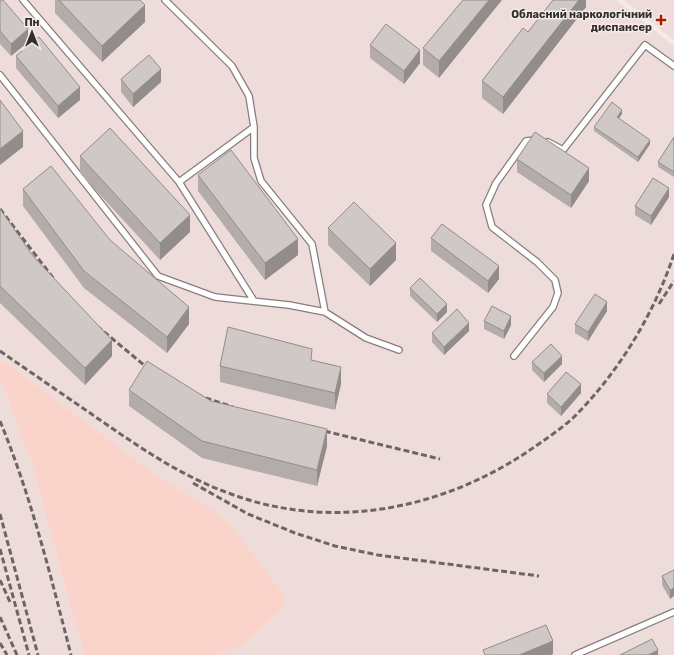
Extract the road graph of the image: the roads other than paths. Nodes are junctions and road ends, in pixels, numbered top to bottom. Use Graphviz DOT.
graph roads {
  1 [pos="23,0"];
  2 [pos="165,0"];
  3 [pos="674,66"];
  4 [pos="0,75"];
  5 [pos="254,127"];
  6 [pos="179,182"];
  7 [pos="254,301"];
  8 [pos="325,312"];
  9 [pos="399,350"];
  10 [pos="514,356"];
  11 [pos="674,612"];
  12 [pos="575,655"];
  1 -- 6 [label="lane"];
  2 -- 5 [label="lane"];
  3 -- 10 [label="lane"];
  4 -- 7 [label="lane"];
  5 -- 6 [label="lane"];
  5 -- 8 [label="lane"];
  6 -- 7 [label="lane"];
  7 -- 8 [label="lane"];
  8 -- 9 [label="lane"];
  11 -- 12 [label="lane"];
}
